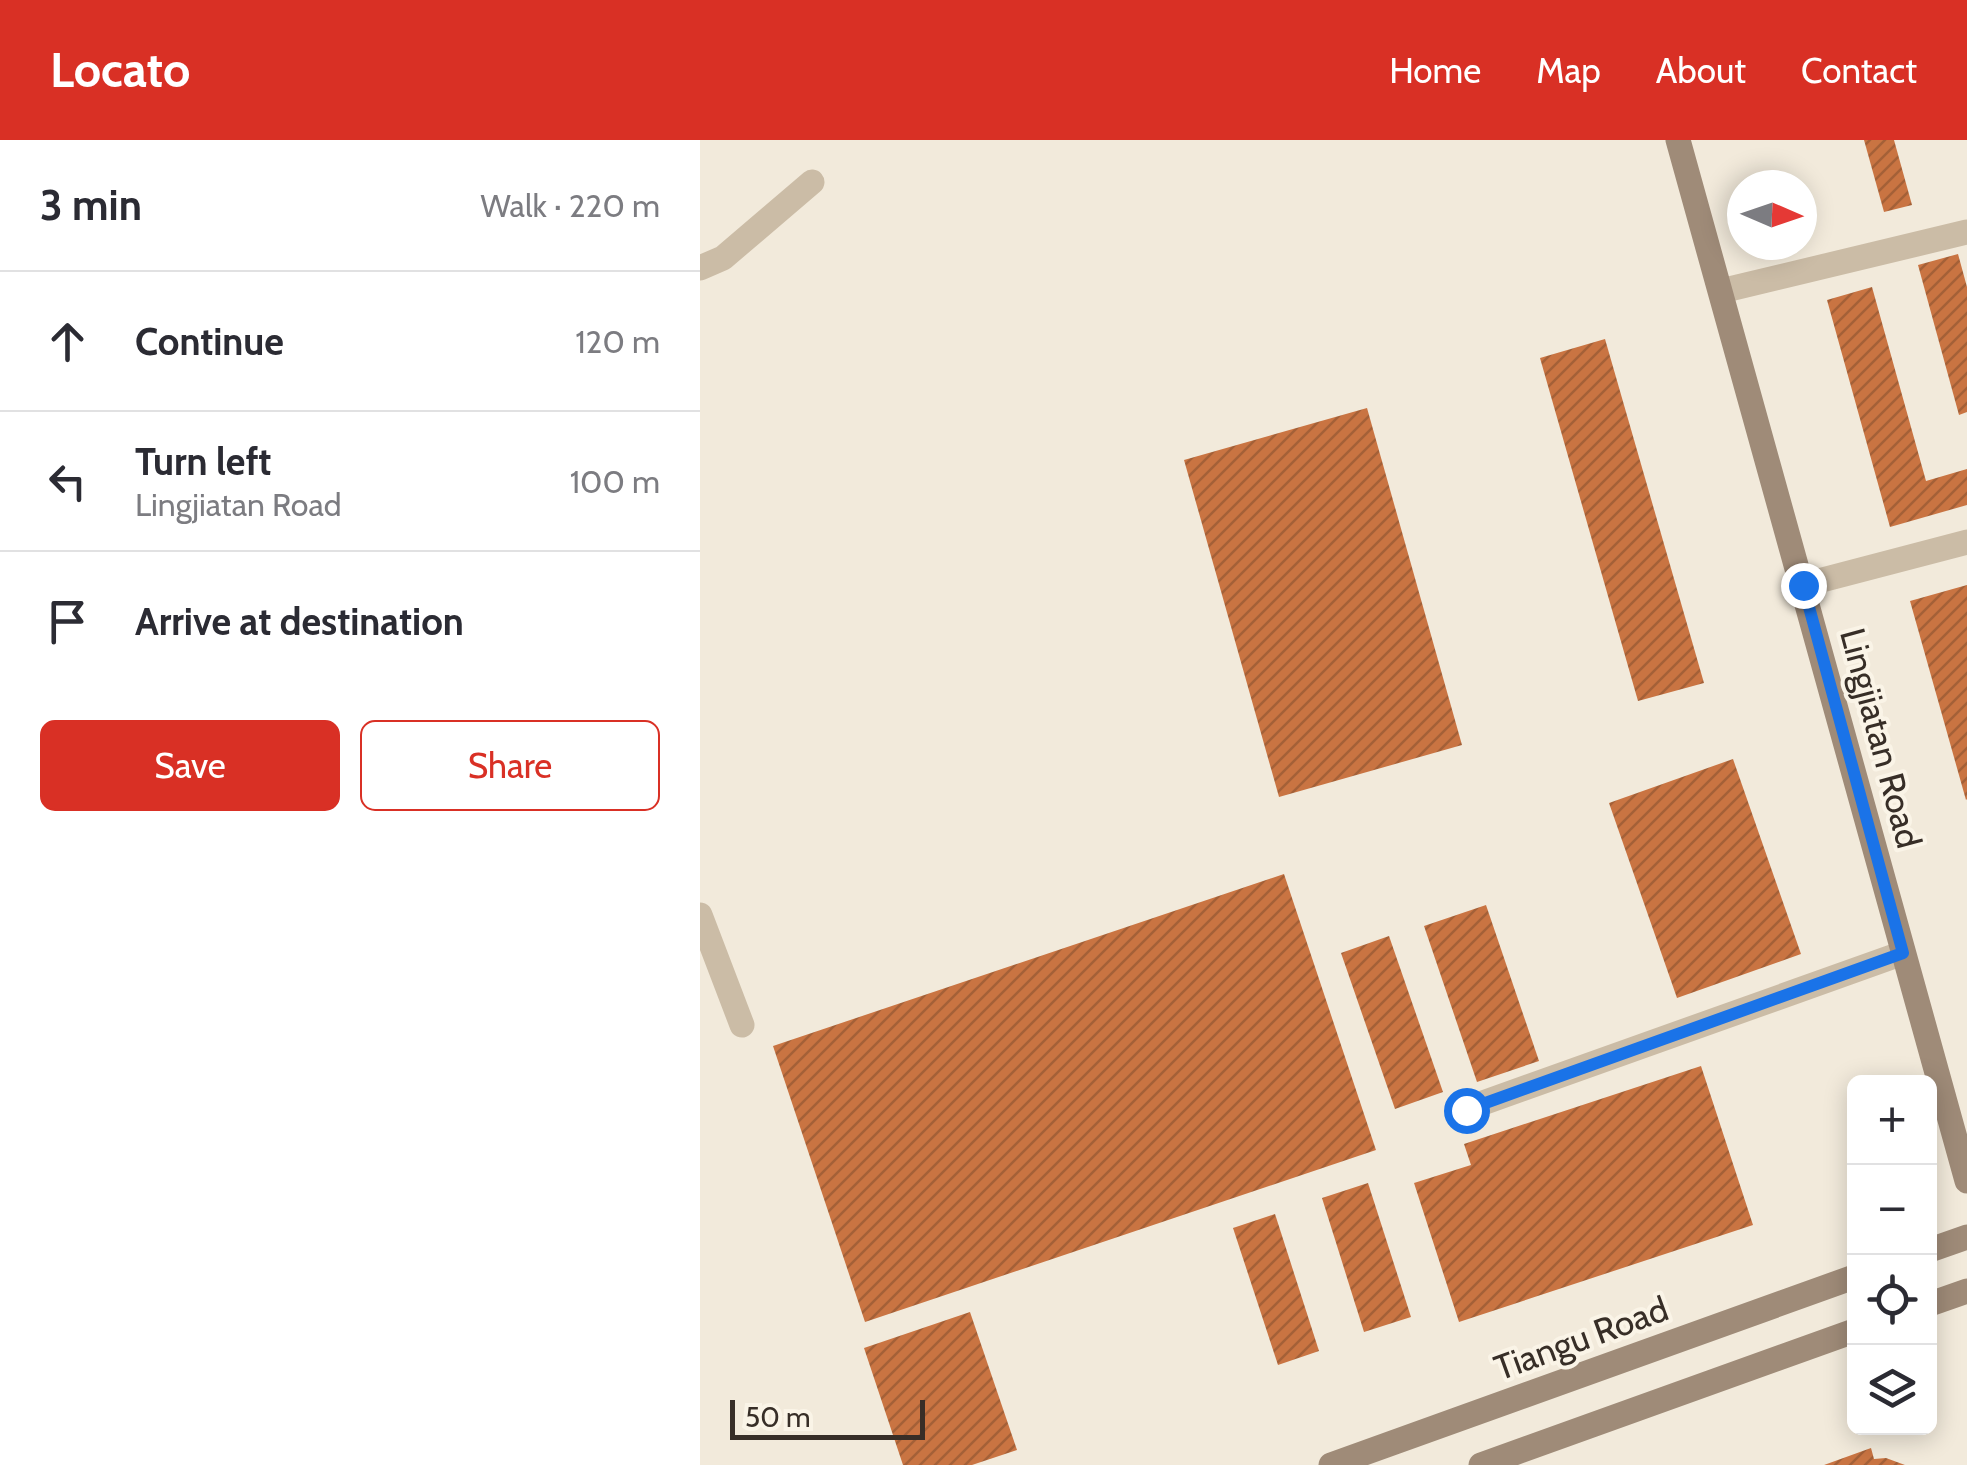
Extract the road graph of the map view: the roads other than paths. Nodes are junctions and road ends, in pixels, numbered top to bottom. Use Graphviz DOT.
graph roads {
  1 [pos="1678,140"];
  2 [pos="812,182"];
  3 [pos="1967,232"];
  4 [pos="700,268"];
  5 [pos="1721,291"];
  6 [pos="1967,542"];
  7 [pos="1803,585"];
  8 [pos="700,915"];
  9 [pos="1903,953"];
  10 [pos="742,1025"];
  11 [pos="1466,1110"];
  12 [pos="1967,1181"];
  13 [pos="1967,1237"];
  14 [pos="1937,1248"];
  15 [pos="1847,1280"];
  16 [pos="1967,1291"];
  17 [pos="1937,1302"];
  18 [pos="1847,1334"];
  19 [pos="1331,1465"];
  20 [pos="1480,1465"];
  1 -- 5 [label="main road, Lingjiatan Road"];
  2 -- 4 [label="street"];
  3 -- 5 [label="street"];
  5 -- 7 [label="main road, Lingjiatan Road"];
  6 -- 7 [label="street"];
  7 -- 9 [label="main road, Lingjiatan Road"];
  8 -- 10 [label="street"];
  9 -- 11 [label="street"];
  9 -- 12 [label="main road, Lingjiatan Road"];
  13 -- 14 [label="main road"];
  15 -- 19 [label="main road, Tiangu Road"];
  16 -- 17 [label="main road"];
  18 -- 20 [label="main road"];
}
